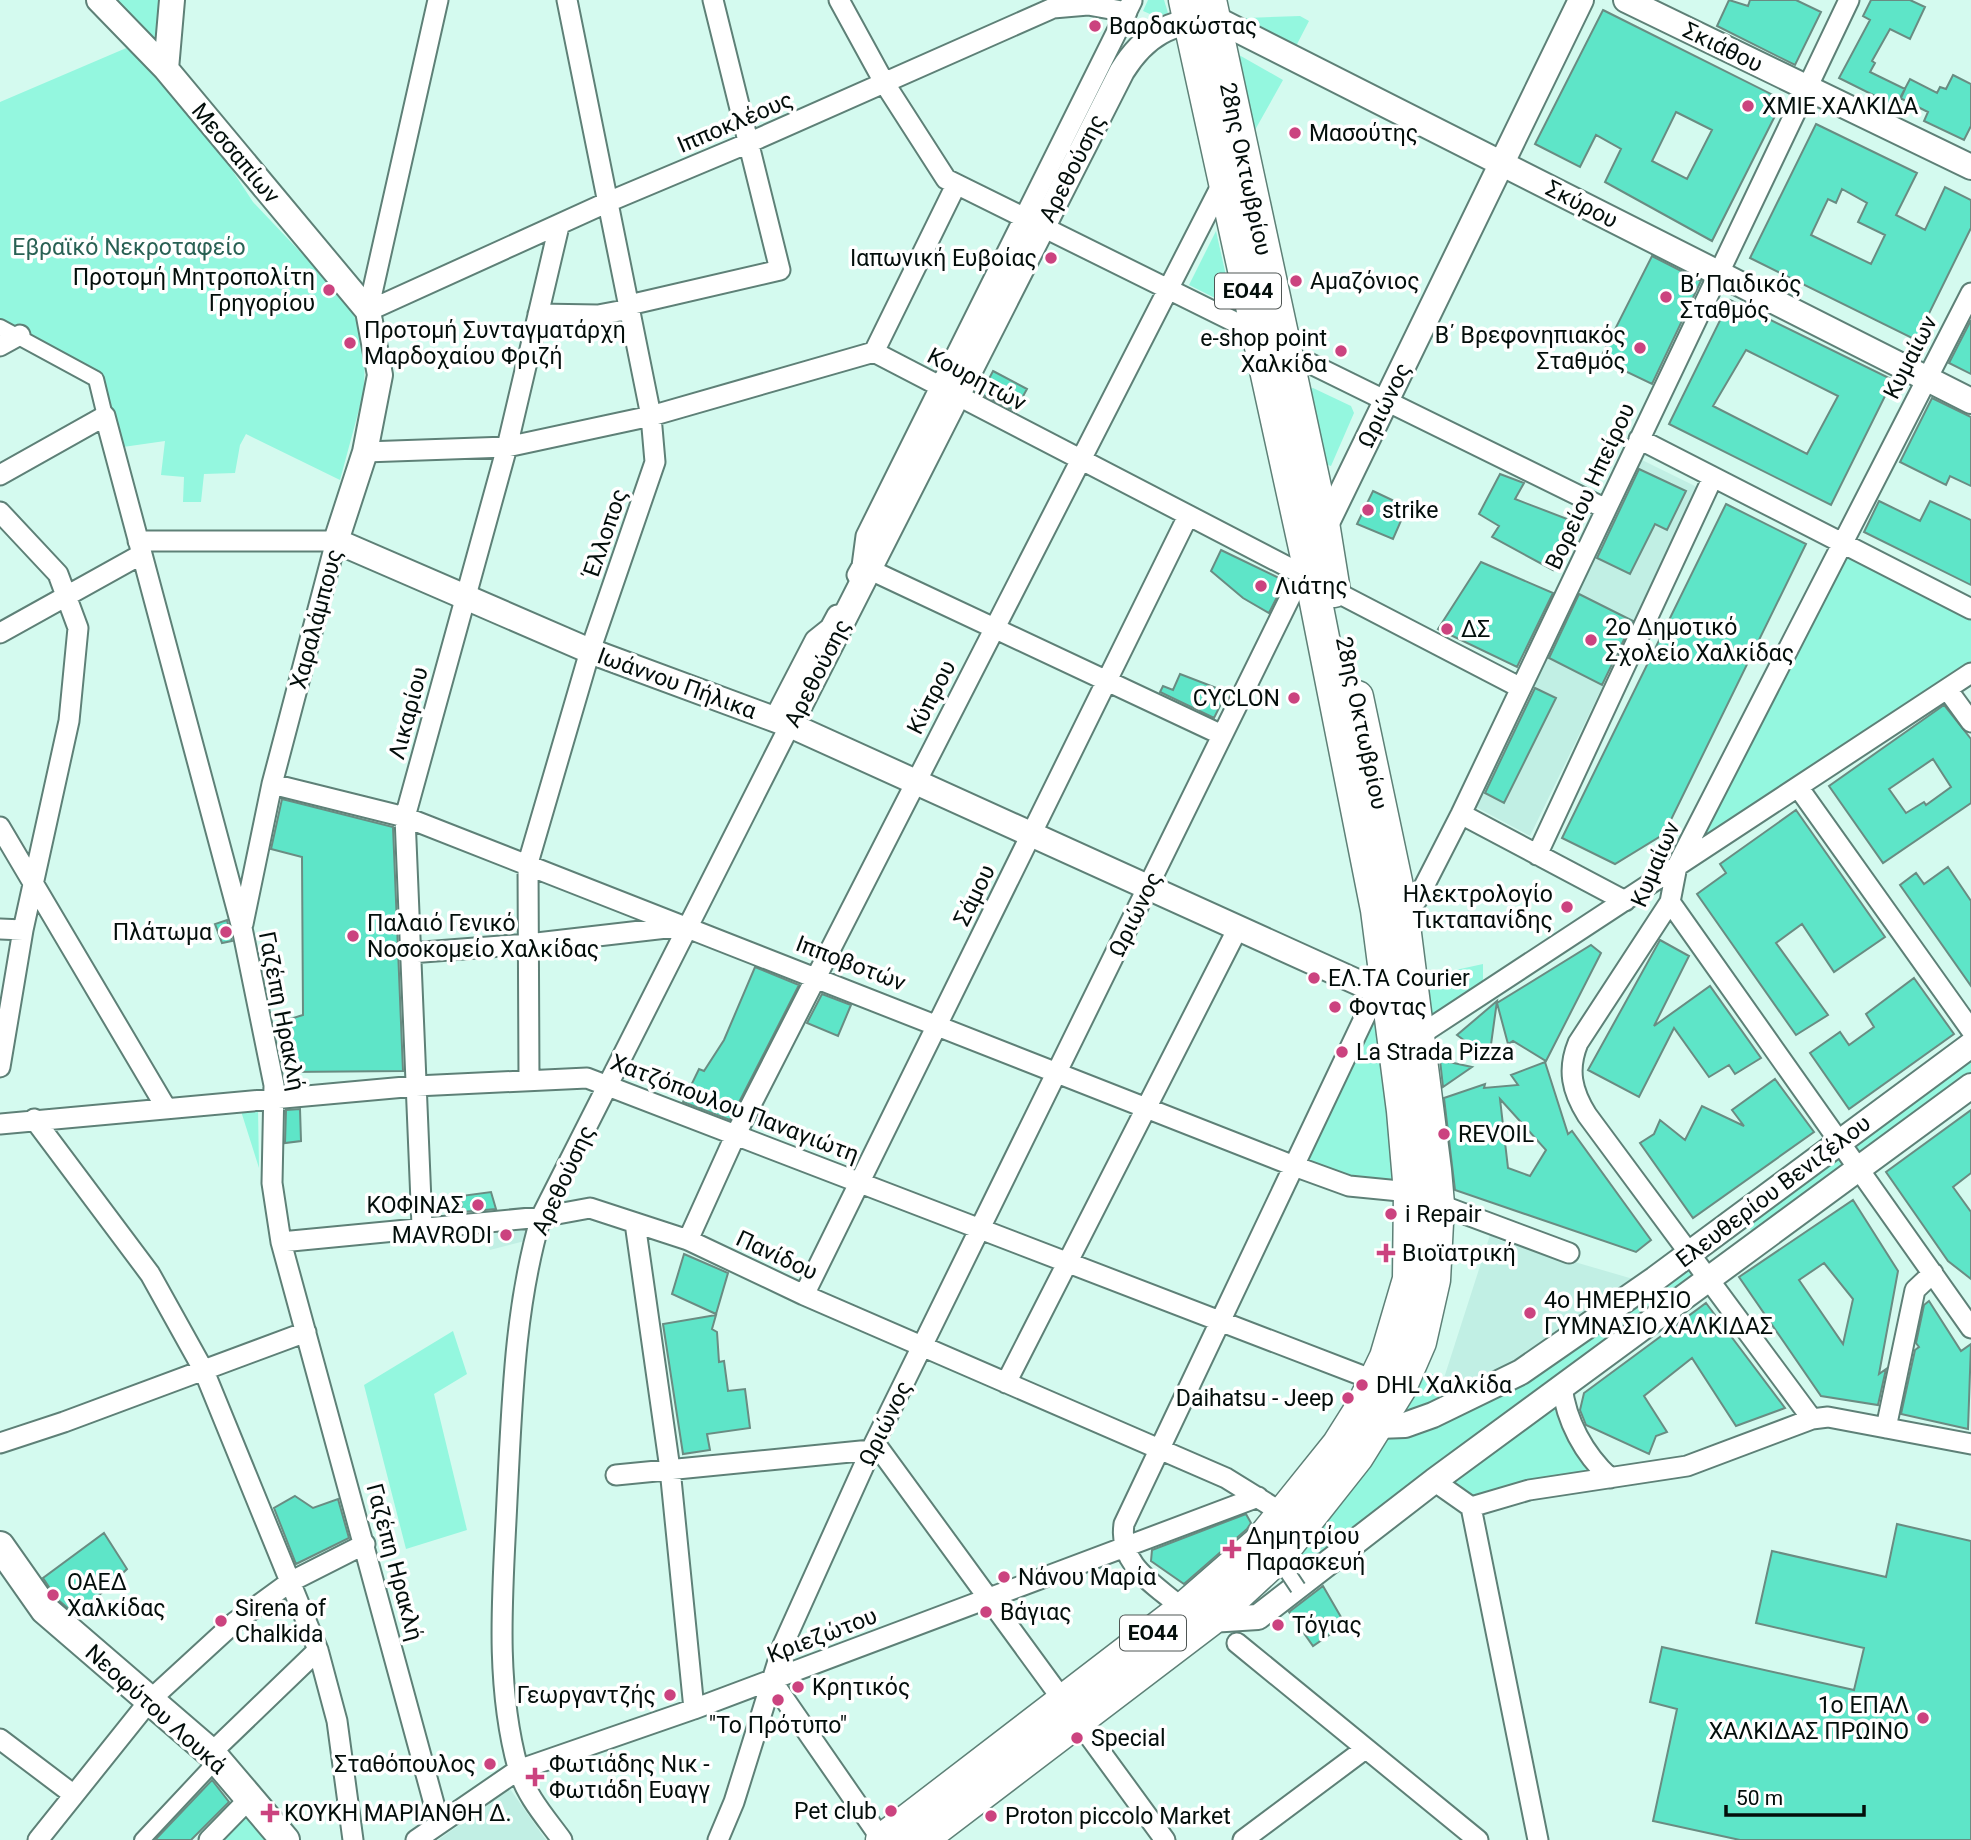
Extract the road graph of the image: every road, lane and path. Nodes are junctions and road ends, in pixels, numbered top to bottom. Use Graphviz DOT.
graph roads {
  1 [pos="99,0"];
  2 [pos="172,0"];
  3 [pos="438,0"];
  4 [pos="567,0"];
  5 [pos="713,0"];
  6 [pos="839,0"];
  7 [pos="1581,0"];
  8 [pos="1626,0"];
  9 [pos="1849,0"];
  10 [pos="1130,6"];
  11 [pos="1200,9"];
  12 [pos="166,69"];
  13 [pos="885,84"];
  14 [pos="1807,88"];
  15 [pos="746,145"];
  16 [pos="1502,163"];
  17 [pos="1971,167"];
  18 [pos="1224,179"];
  19 [pos="956,185"];
  20 [pos="608,202"];
  21 [pos="1034,221"];
  22 [pos="559,226"];
  23 [pos="1718,273"];
  24 [pos="1168,288"];
  25 [pos="1971,293"];
  26 [pos="630,307"];
  27 [pos="368,311"];
  28 [pos="538,314"];
  29 [pos="0,327"];
  30 [pos="1257,333"];
  31 [pos="20,335"];
  32 [pos="0,346"];
  33 [pos="874,352"];
  34 [pos="1289,366"];
  35 [pos="1927,379"];
  36 [pos="948,392"];
  37 [pos="1387,400"];
  38 [pos="1971,401"];
  39 [pos="652,415"];
  40 [pos="105,416"];
  41 [pos="1639,439"];
  42 [pos="506,447"];
  43 [pos="365,452"];
  44 [pos="1080,460"];
  45 [pos="0,475"];
  46 [pos="1713,477"];
  47 [pos="1606,509"];
  48 [pos="0,512"];
  49 [pos="1188,516"];
  50 [pos="1324,529"];
  51 [pos="336,541"];
  52 [pos="1843,544"];
  53 [pos="140,547"];
  54 [pos="866,568"];
  55 [pos="1313,577"];
  56 [pos="67,594"];
  57 [pos="464,597"];
  58 [pos="1971,609"];
  59 [pos="994,628"];
  60 [pos="0,633"];
  61 [pos="590,652"];
  62 [pos="1971,673"];
  63 [pos="1107,681"];
  64 [pos="1521,688"];
  65 [pos="1947,689"];
  66 [pos="782,722"];
  67 [pos="1971,722"];
  68 [pos="1223,735"];
  69 [pos="915,782"];
  70 [pos="272,784"];
  71 [pos="1798,787"];
  72 [pos="1461,814"];
  73 [pos="405,817"];
  74 [pos="0,827"];
  75 [pos="1031,834"];
  76 [pos="1537,855"];
  77 [pos="528,863"];
  78 [pos="1677,866"];
  79 [pos="35,886"];
  80 [pos="1148,888"];
  81 [pos="1625,901"];
  82 [pos="1671,902"];
  83 [pos="1402,910"];
  84 [pos="689,926"];
  85 [pos="242,928"];
  86 [pos="1238,928"];
  87 [pos="0,929"];
  88 [pos="23,930"];
  89 [pos="528,944"];
  90 [pos="410,953"];
  91 [pos="816,976"];
  92 [pos="1383,990"];
  93 [pos="937,1024"];
  94 [pos="1971,1030"];
  95 [pos="1417,1037"];
  96 [pos="1971,1045"];
  97 [pos="0,1067"];
  98 [pos="1058,1071"];
  99 [pos="529,1080"];
  100 [pos="608,1084"];
  101 [pos="416,1086"];
  102 [pos="1971,1086"];
  103 [pos="276,1098"];
  104 [pos="165,1106"];
  105 [pos="1147,1106"];
  106 [pos="34,1119"];
  107 [pos="0,1124"];
  108 [pos="736,1134"];
  109 [pos="1840,1140"];
  110 [pos="1294,1166"];
  111 [pos="1860,1167"];
  112 [pos="860,1182"];
  113 [pos="1424,1198"];
  114 [pos="541,1217"];
  115 [pos="635,1223"];
  116 [pos="422,1226"];
  117 [pos="980,1229"];
  118 [pos="688,1240"];
  119 [pos="281,1242"];
  120 [pos="1569,1253"];
  121 [pos="1691,1253"];
  122 [pos="1068,1262"];
  123 [pos="1933,1273"];
  124 [pos="1710,1278"];
  125 [pos="804,1296"];
  126 [pos="1219,1320"];
  127 [pos="1971,1328"];
  128 [pos="306,1332"];
  129 [pos="923,1345"];
  130 [pos="204,1371"];
  131 [pos="1376,1381"];
  132 [pos="1006,1383"];
  133 [pos="1562,1386"];
  134 [pos="1812,1419"];
  135 [pos="1378,1426"];
  136 [pos="1886,1428"];
  137 [pos="0,1443"];
  138 [pos="1971,1444"];
  139 [pos="873,1447"];
  140 [pos="1158,1448"];
  141 [pos="670,1469"];
  142 [pos="617,1475"];
  143 [pos="1610,1478"];
  144 [pos="1434,1481"];
  145 [pos="1271,1506"];
  146 [pos="1471,1507"];
  147 [pos="365,1544"];
  148 [pos="0,1546"];
  149 [pos="1123,1546"];
  150 [pos="1277,1571"];
  151 [pos="290,1583"];
  152 [pos="1299,1590"];
  153 [pos="988,1598"];
  154 [pos="1196,1615"];
  155 [pos="1237,1643"];
  156 [pos="318,1650"];
  157 [pos="772,1681"];
  158 [pos="150,1700"];
  159 [pos="694,1709"];
  160 [pos="1072,1712"];
  161 [pos="0,1739"];
  162 [pos="1365,1749"];
  163 [pos="214,1757"];
  164 [pos="518,1770"];
  165 [pos="74,1795"];
  166 [pos="251,1797"];
  167 [pos="439,1822"];
  168 [pos="49,1836"];
  169 [pos="142,1840"];
  170 [pos="209,1840"];
  171 [pos="285,1840"];
  172 [pos="353,1840"];
  173 [pos="416,1840"];
  174 [pos="562,1840"];
  175 [pos="718,1840"];
  176 [pos="882,1840"];
  177 [pos="921,1840"];
  178 [pos="1165,1840"];
  179 [pos="1242,1840"];
  180 [pos="1478,1840"];
  181 [pos="1538,1840"];
  1 -- 12 [label="street, Μεσσαπίων"];
  2 -- 12 [label="street"];
  3 -- 27 [label="street"];
  4 -- 20 [label="street, Έλλοπος"];
  5 -- 15 [label="street"];
  6 -- 13 [label="street"];
  7 -- 16 [label="street, Ωριώνος"];
  8 -- 14 [label="street, Σκιάθου"];
  9 -- 14 [label="street, Βορείου Ηπείρου"];
  10 -- 13 [label="street, Ιπποκλέους"];
  10 -- 21 [label="street, Αρεθούσης"];
  11 -- 16 [label="street, Σκύρου"];
  11 -- 18 [label="main road, 28ης Οκτωβρίου / ΕΟ44"];
  11 -- 21 [label="street, Αρεθούσης"];
  11 -- 34 [label="main road, 28ης Οκτωβρίου / ΕΟ44"];
  12 -- 27 [label="street, Μεσσαπίων"];
  13 -- 15 [label="street, Ιπποκλέους"];
  13 -- 19 [label="street"];
  14 -- 17 [label="street, Σκιάθου"];
  14 -- 23 [label="street, Βορείου Ηπείρου"];
  15 -- 20 [label="street, Ιπποκλέους"];
  15 -- 26 [label="street"];
  16 -- 23 [label="street, Σκύρου"];
  16 -- 37 [label="street, Ωριώνος"];
  18 -- 24 [label="street, Κύπρου"];
  18 -- 30 [label="main road, 28ης Οκτωβρίου / ΕΟ44"];
  19 -- 21 [label="street"];
  19 -- 33 [label="street"];
  20 -- 22 [label="street, Ιπποκλέους"];
  20 -- 26 [label="street, Έλλοπος"];
  21 -- 24 [label="street"];
  21 -- 36 [label="street, Αρεθούσης"];
  22 -- 27 [label="street, Ιπποκλέους"];
  22 -- 28 [label="street, Λικαρίου"];
  23 -- 35 [label="street, Σκύρου"];
  23 -- 41 [label="street, Βορείου Ηπείρου"];
  24 -- 30 [label="street"];
  24 -- 44 [label="street, Κύπρου"];
  25 -- 35 [label="street, Κυμαίων"];
  26 -- 28 [label="street"];
  26 -- 39 [label="street, Έλλοπος"];
  27 -- 43 [label="street, Χαραλάμπους"];
  28 -- 42 [label="street, Λικαρίου"];
  29 -- 31 [label="street"];
  30 -- 55 [label="main road, 28ης Οκτωβρίου / ΕΟ44"];
  31 -- 32 [label="street"];
  31 -- 40 [label="street"];
  33 -- 36 [label="street, Κουρητών"];
  33 -- 39 [label="street"];
  34 -- 37 [label="street"];
  34 -- 50 [label="main road, 28ης Οκτωβρίου / ΕΟ44"];
  35 -- 38 [label="street, Σκύρου"];
  35 -- 52 [label="street, Κυμαίων"];
  36 -- 44 [label="street, Κουρητών"];
  36 -- 54 [label="street, Αρεθούσης"];
  37 -- 47 [label="street"];
  37 -- 50 [label="street, Ωριώνος"];
  39 -- 42 [label="street"];
  39 -- 61 [label="street, Έλλοπος"];
  40 -- 45 [label="street"];
  40 -- 53 [label="street, Γαζέπη Ηρακλή"];
  41 -- 46 [label="street"];
  41 -- 47 [label="street, Βορείου Ηπείρου"];
  42 -- 43 [label="street"];
  42 -- 57 [label="street, Λικαρίου"];
  43 -- 51 [label="street, Χαραλάμπους"];
  44 -- 49 [label="street, Κουρητών"];
  44 -- 59 [label="street, Κύπρου"];
  46 -- 52 [label="street"];
  46 -- 76 [label="street"];
  47 -- 64 [label="street, Βορείου Ηπείρου"];
  48 -- 56 [label="street"];
  49 -- 55 [label="street, Κουρητών"];
  49 -- 63 [label="street, Σάμου"];
  50 -- 55 [label="main road, 28ης Οκτωβρίου / ΕΟ44"];
  51 -- 53 [label="street, Ιωάννου Πήλικα"];
  51 -- 57 [label="street, Ιωάννου Πήλικα"];
  51 -- 70 [label="street, Χαραλάμπους"];
  52 -- 58 [label="street"];
  52 -- 78 [label="street, Κυμαίων"];
  53 -- 56 [label="street"];
  53 -- 85 [label="street, Γαζέπη Ηρακλή"];
  54 -- 59 [label="street"];
  54 -- 66 [label="street, Αρεθούσης"];
  55 -- 64 [label="street, Κουρητών"];
  55 -- 68 [label="street, Ωριώνος"];
  55 -- 83 [label="main road, 28ης Οκτωβρίου / ΕΟ44"];
  55 -- 92 [label="main road, 28ης Οκτωβρίου / ΕΟ44"];
  56 -- 60 [label="street"];
  56 -- 79 [label="street"];
  57 -- 61 [label="street, Ιωάννου Πήλικα"];
  57 -- 73 [label="street, Λικαρίου"];
  59 -- 63 [label="street"];
  59 -- 69 [label="street, Κύπρου"];
  61 -- 66 [label="street, Ιωάννου Πήλικα"];
  61 -- 77 [label="street, Έλλοπος"];
  62 -- 65 [label="street"];
  63 -- 68 [label="street"];
  63 -- 75 [label="street, Σάμου"];
  64 -- 72 [label="street, Βορείου Ηπείρου"];
  65 -- 67 [label="street"];
  65 -- 71 [label="street"];
  66 -- 69 [label="street, Ιωάννου Πήλικα"];
  66 -- 84 [label="street, Αρεθούσης"];
  68 -- 80 [label="street, Ωριώνος"];
  69 -- 75 [label="street, Ιωάννου Πήλικα"];
  69 -- 91 [label="street, Κύπρου"];
  70 -- 73 [label="street, Ιπποβοτών"];
  70 -- 85 [label="street, Χαραλάμπους"];
  71 -- 78 [label="street"];
  71 -- 94 [label="street"];
  72 -- 76 [label="street"];
  72 -- 83 [label="street, Βορείου Ηπείρου"];
  73 -- 77 [label="street, Ιπποβοτών"];
  73 -- 90 [label="street, Λικαρίου"];
  74 -- 79 [label="street"];
  75 -- 80 [label="street, Ιωάννου Πήλικα"];
  75 -- 93 [label="street, Σάμου"];
  76 -- 81 [label="street"];
  77 -- 84 [label="street, Ιπποβοτών"];
  77 -- 89 [label="street, Έλλοπος"];
  78 -- 81 [label="street"];
  78 -- 82 [label="street, Κυμαίων"];
  79 -- 88 [label="street"];
  79 -- 104 [label="street"];
  80 -- 86 [label="street, Ιωάννου Πήλικα"];
  80 -- 98 [label="street, Ωριώνος"];
  81 -- 95 [label="street"];
  82 -- 109 [label="street"];
  82 -- 121 [label="street, Κυμαίων"];
  83 -- 95 [label="main road, 28ης Οκτωβρίου / ΕΟ44"];
  84 -- 89 [label="street"];
  84 -- 91 [label="street, Ιπποβοτών"];
  84 -- 100 [label="street, Αρεθούσης"];
  85 -- 103 [label="street, Γαζέπη Ηρακλή"];
  86 -- 92 [label="street, Ιωάννου Πήλικα"];
  86 -- 105 [label="street"];
  87 -- 88 [label="street"];
  88 -- 97 [label="street"];
  89 -- 90 [label="street"];
  89 -- 99 [label="street, Έλλοπος"];
  90 -- 101 [label="street, Λικαρίου"];
  91 -- 93 [label="street, Ιπποβοτών"];
  91 -- 108 [label="street, Κύπρου"];
  92 -- 110 [label="street"];
  92 -- 113 [label="main road, 28ης Οκτωβρίου / ΕΟ44"];
  93 -- 98 [label="street, Ιπποβοτών"];
  93 -- 112 [label="street, Σάμου"];
  95 -- 113 [label="main road, 28ης Οκτωβρίου / ΕΟ44"];
  96 -- 109 [label="street, Ελευθερίου Βενιζέλου"];
  98 -- 105 [label="street, Ιπποβοτών"];
  98 -- 117 [label="street, Ωριώνος"];
  99 -- 100 [label="street, Χατζόπουλου Παναγιώτη"];
  99 -- 101 [label="street, Χατζόπουλου Παναγιώτη"];
  100 -- 108 [label="street, Χατζόπουλου Παναγιώτη"];
  100 -- 114 [label="street, Αρεθούσης"];
  101 -- 103 [label="street, Χατζόπουλου Παναγιώτη"];
  101 -- 116 [label="street, Λικαρίου"];
  102 -- 111 [label="street"];
  103 -- 104 [label="street, Χατζόπουλου Παναγιώτη"];
  103 -- 119 [label="street, Γαζέπη Ηρακλή"];
  104 -- 106 [label="street, Χατζόπουλου Παναγιώτη"];
  105 -- 110 [label="street, Ιπποβοτών"];
  105 -- 122 [label="street"];
  106 -- 107 [label="street, Χατζόπουλου Παναγιώτη"];
  106 -- 130 [label="street"];
  108 -- 112 [label="street, Χατζόπουλου Παναγιώτη"];
  108 -- 118 [label="street, Κύπρου"];
  109 -- 111 [label="street"];
  109 -- 121 [label="street, Ελευθερίου Βενιζέλου"];
  110 -- 113 [label="street, Ιπποβοτών"];
  110 -- 126 [label="street"];
  111 -- 123 [label="street"];
  111 -- 124 [label="street"];
  112 -- 117 [label="street, Χατζόπουλου Παναγιώτη"];
  112 -- 125 [label="street, Σάμου"];
  113 -- 120 [label="street, Ιπποβοτών"];
  113 -- 131 [label="main road, 28ης Οκτωβρίου / ΕΟ44"];
  113 -- 135 [label="main road, 28ης Οκτωβρίου / ΕΟ44"];
  114 -- 115 [label="street, Πανίδου"];
  114 -- 116 [label="street, Πανίδου"];
  114 -- 164 [label="street, Αρεθούσης"];
  115 -- 118 [label="street, Πανίδου"];
  115 -- 141 [label="street"];
  116 -- 119 [label="street, Πανίδου"];
  117 -- 122 [label="street, Χατζόπουλου Παναγιώτη"];
  117 -- 129 [label="street, Ωριώνος"];
  118 -- 125 [label="street, Πανίδου"];
  119 -- 128 [label="street, Γαζέπη Ηρακλή"];
  121 -- 124 [label="street, Κυμαίων"];
  121 -- 135 [label="street, Ελευθερίου Βενιζέλου"];
  122 -- 126 [label="street, Χατζόπουλου Παναγιώτη"];
  122 -- 132 [label="street"];
  123 -- 127 [label="street"];
  123 -- 136 [label="street"];
  124 -- 133 [label="street"];
  124 -- 134 [label="street, Κυμαίων"];
  125 -- 129 [label="street, Πανίδου"];
  126 -- 131 [label="street, Χατζόπουλου Παναγιώτη"];
  126 -- 140 [label="street"];
  128 -- 130 [label="street"];
  128 -- 147 [label="street, Γαζέπη Ηρακλή"];
  129 -- 132 [label="street, Πανίδου"];
  129 -- 139 [label="street, Ωριώνος"];
  130 -- 137 [label="street"];
  130 -- 151 [label="street"];
  131 -- 145 [label="main road, ΕΟ44"];
  132 -- 140 [label="street, Πανίδου"];
  133 -- 143 [label="street"];
  133 -- 144 [label="street"];
  134 -- 136 [label="street"];
  134 -- 143 [label="street"];
  135 -- 150 [label="main road, ΕΟ44"];
  136 -- 138 [label="street"];
  139 -- 141 [label="street"];
  139 -- 153 [label="street"];
  139 -- 157 [label="street, Ωριώνος"];
  140 -- 145 [label="street, Πανίδου"];
  140 -- 149 [label="street"];
  141 -- 142 [label="street"];
  141 -- 159 [label="street"];
  143 -- 146 [label="street"];
  144 -- 146 [label="street"];
  144 -- 154 [label="street"];
  145 -- 149 [label="street, Κριεζώτου"];
  145 -- 154 [label="main road, ΕΟ44"];
  146 -- 181 [label="street"];
  147 -- 151 [label="street"];
  147 -- 167 [label="street, Γαζέπη Ηρακλή"];
  148 -- 158 [label="main road, Νεοφύτου Λουκά"];
  149 -- 153 [label="street, Κριεζώτου"];
  149 -- 154 [label="street"];
  150 -- 152 [label="street, bridge"];
  150 -- 154 [label="main road, ΕΟ44"];
  151 -- 156 [label="street"];
  151 -- 158 [label="street"];
  153 -- 157 [label="street, Κριεζώτου"];
  153 -- 160 [label="street"];
  154 -- 160 [label="main road, ΕΟ44"];
  155 -- 162 [label="street"];
  156 -- 163 [label="street"];
  156 -- 172 [label="street"];
  157 -- 159 [label="street, Κριεζώτου"];
  157 -- 175 [label="street, Ωριώνος"];
  157 -- 176 [label="street"];
  158 -- 163 [label="main road, Νεοφύτου Λουκά"];
  158 -- 165 [label="street"];
  159 -- 164 [label="street, Κριεζώτου"];
  160 -- 176 [label="main road, ΕΟ44"];
  160 -- 177 [label="main road, ΕΟ44"];
  160 -- 178 [label="street"];
  161 -- 165 [label="street"];
  162 -- 179 [label="street"];
  162 -- 180 [label="street"];
  163 -- 166 [label="main road, Νεοφύτου Λουκά"];
  163 -- 169 [label="street"];
  164 -- 167 [label="street, Κριεζώτου"];
  164 -- 174 [label="street, Αρεθούσης"];
  165 -- 168 [label="street"];
  166 -- 170 [label="street"];
  166 -- 171 [label="main road, Νεοφύτου Λουκά"];
  167 -- 173 [label="street, Κριεζώτου"];
}
